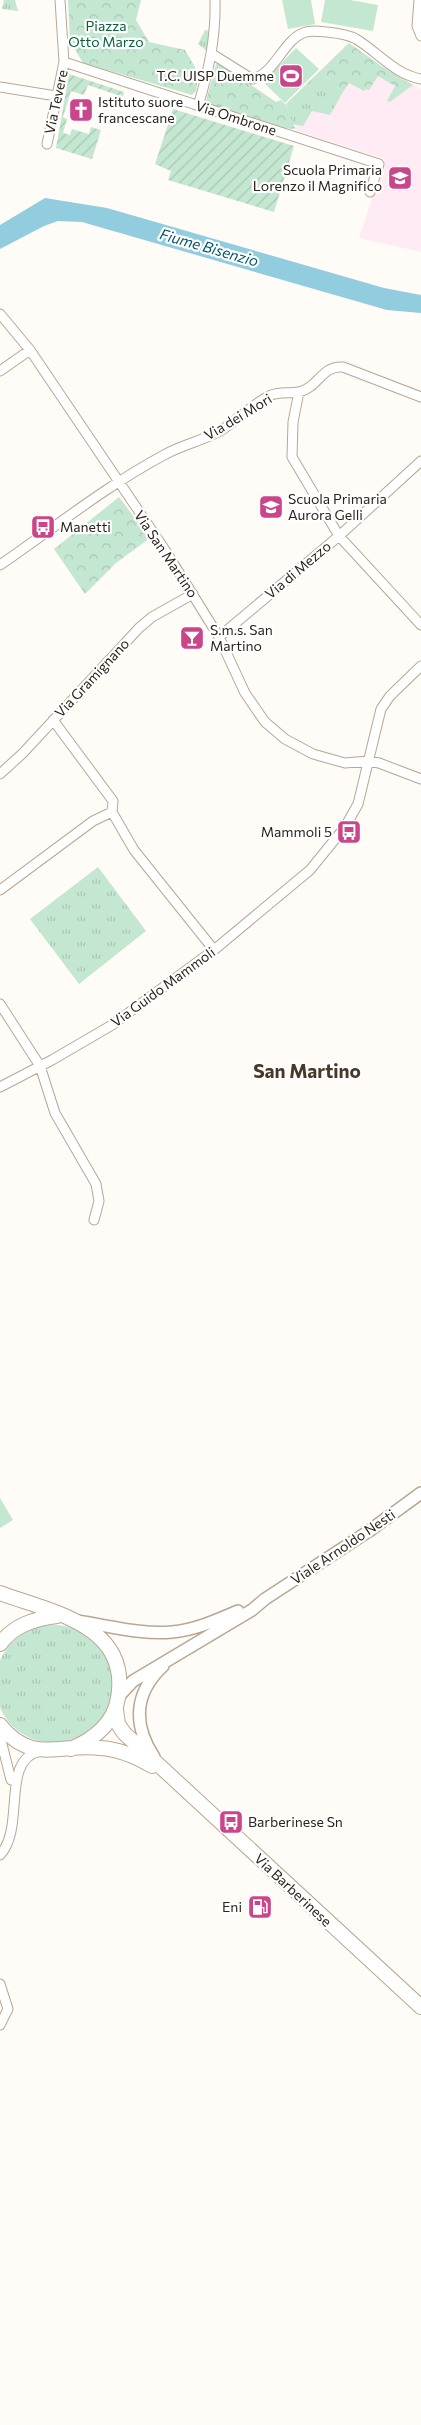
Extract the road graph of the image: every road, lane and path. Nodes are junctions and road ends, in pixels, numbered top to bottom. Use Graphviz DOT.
graph roads {
  1 [pos="60,0"];
  2 [pos="214,0"];
  3 [pos="419,0"];
  4 [pos="421,36"];
  5 [pos="212,54"];
  6 [pos="64,62"];
  7 [pos="421,79"];
  8 [pos="0,87"];
  9 [pos="56,96"];
  10 [pos="198,106"];
  11 [pos="47,144"];
  12 [pos="370,192"];
  13 [pos="0,314"];
  14 [pos="30,350"];
  15 [pos="0,371"];
  16 [pos="299,392"];
  17 [pos="421,397"];
  18 [pos="421,461"];
  19 [pos="118,483"];
  20 [pos="339,536"];
  21 [pos="0,565"];
  22 [pos="193,594"];
  23 [pos="421,625"];
  24 [pos="219,637"];
  25 [pos="421,666"];
  26 [pos="53,720"];
  27 [pos="369,761"];
  28 [pos="350,763"];
  29 [pos="0,774"];
  30 [pos="366,778"];
  31 [pos="421,779"];
  32 [pos="112,812"];
  33 [pos="0,890"];
  34 [pos="214,950"];
  35 [pos="0,1004"];
  36 [pos="40,1066"];
  37 [pos="0,1088"];
  38 [pos="94,1220"];
  39 [pos="421,1493"];
  40 [pos="0,1593"];
  41 [pos="265,1599"];
  42 [pos="60,1616"];
  43 [pos="76,1621"];
  44 [pos="0,1644"];
  45 [pos="181,1650"];
  46 [pos="117,1703"];
  47 [pos="0,1725"];
  48 [pos="0,1736"];
  49 [pos="71,1749"];
  50 [pos="42,1750"];
  51 [pos="166,1773"];
  52 [pos="13,1790"];
  53 [pos="0,1855"];
  54 [pos="0,1984"];
  55 [pos="421,2007"];
  56 [pos="0,2025"];
  1 -- 6 [label="street, Via Tevere"];
  2 -- 5 [label="street"];
  3 -- 4 [label="street"];
  5 -- 7 [label="street"];
  5 -- 10 [label="street"];
  6 -- 9 [label="street, Via Tevere"];
  6 -- 10 [label="street, Via Ombrone"];
  8 -- 9 [label="street"];
  9 -- 11 [label="street, Via Tevere"];
  10 -- 12 [label="street, Via Ombrone"];
  13 -- 14 [label="street, Via San Martino"];
  14 -- 15 [label="street"];
  14 -- 19 [label="street, Via San Martino"];
  16 -- 17 [label="street"];
  16 -- 19 [label="street, Via dei Mori"];
  16 -- 20 [label="street"];
  18 -- 20 [label="street, Via di Mezzo"];
  19 -- 21 [label="street, Via dei Mori"];
  19 -- 22 [label="street, Via San Martino"];
  20 -- 23 [label="street"];
  20 -- 24 [label="street, Via di Mezzo"];
  22 -- 24 [label="street, Via San Martino"];
  22 -- 26 [label="street, Via Gramignano"];
  24 -- 28 [label="street, Via San Martino"];
  25 -- 27 [label="street, Via Guido Mammoli"];
  26 -- 29 [label="street, Via Gramignano"];
  26 -- 32 [label="street"];
  27 -- 28 [label="street, Via San Martino"];
  27 -- 30 [label="street, Via Guido Mammoli"];
  27 -- 31 [label="street, Via San Martino"];
  28 -- 30 [label="street"];
  30 -- 34 [label="street, Via Guido Mammoli"];
  32 -- 33 [label="street"];
  32 -- 34 [label="street"];
  34 -- 36 [label="street, Via Guido Mammoli"];
  35 -- 36 [label="street"];
  36 -- 37 [label="street, Via Guido Mammoli"];
  36 -- 38 [label="street"];
  39 -- 41 [label="street, Viale Arnoldo Nesti"];
  40 -- 42 [label="main road, Via Barberinese"];
  41 -- 43 [label="street, Viale Arnoldo Nesti"];
  41 -- 45 [label="street, Viale Arnoldo Nesti"];
  42 -- 43 [label="main road, Via Barberinese"];
  42 -- 44 [label="main road, Via Barberinese"];
  43 -- 46 [label="main road, Via Barberinese"];
  45 -- 46 [label="street, Viale Arnoldo Nesti"];
  45 -- 51 [label="street, Viale Arnoldo Nesti"];
  46 -- 49 [label="main road, Via Barberinese"];
  46 -- 51 [label="main road, Via Barberinese"];
  47 -- 50 [label="main road, Via Barberinese"];
  48 -- 52 [label="street"];
  49 -- 50 [label="main road, Via Barberinese"];
  49 -- 51 [label="main road, Via Barberinese"];
  50 -- 52 [label="street"];
  51 -- 55 [label="main road, Via Barberinese"];
  52 -- 53 [label="street"];
  54 -- 56 [label="street"];
}
